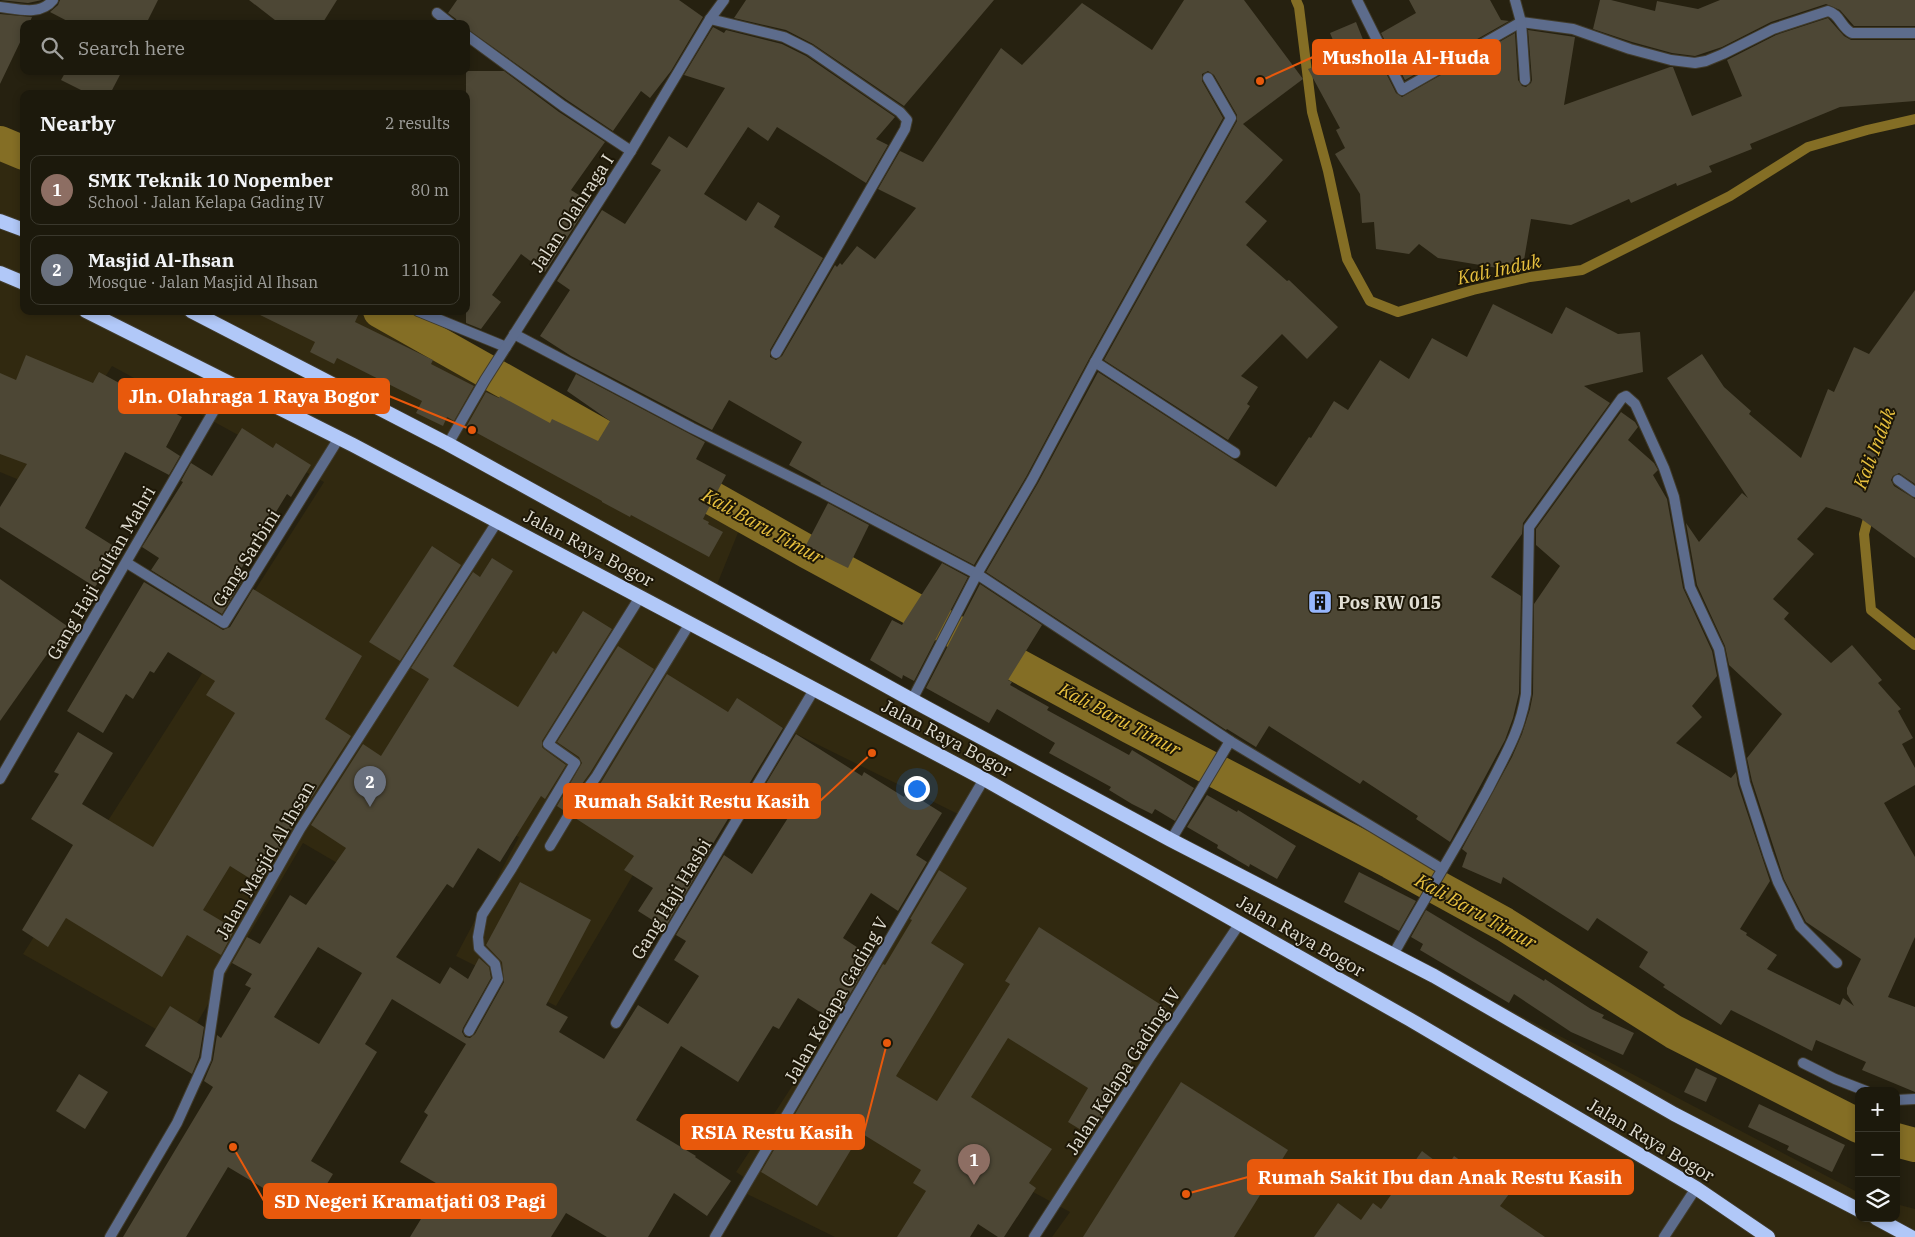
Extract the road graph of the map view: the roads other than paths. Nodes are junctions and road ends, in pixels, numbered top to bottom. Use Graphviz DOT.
graph roads {
  1 [pos="53,0"];
  2 [pos="724,0"];
  3 [pos="1357,0"];
  4 [pos="1515,0"];
  5 [pos="0,7"];
  6 [pos="437,13"];
  7 [pos="710,19"];
  8 [pos="446,20"];
  9 [pos="1521,22"];
  10 [pos="1915,33"];
  11 [pos="470,38"];
  12 [pos="1208,78"];
  13 [pos="1525,80"];
  14 [pos="630,151"];
  15 [pos="0,221"];
  16 [pos="20,228"];
  17 [pos="0,273"];
  18 [pos="20,281"];
  19 [pos="94,315"];
  20 [pos="199,315"];
  21 [pos="427,315"];
  22 [pos="514,334"];
  23 [pos="504,349"];
  24 [pos="776,353"];
  25 [pos="1095,362"];
  26 [pos="230,383"];
  27 [pos="339,438"];
  28 [pos="448,444"];
  29 [pos="1235,453"];
  30 [pos="1898,480"];
  31 [pos="1915,492"];
  32 [pos="497,522"];
  33 [pos="127,563"];
  34 [pos="977,574"];
  35 [pos="640,597"];
  36 [pos="690,623"];
  37 [pos="815,688"];
  38 [pos="912,700"];
  39 [pos="1227,745"];
  40 [pos="0,779"];
  41 [pos="984,779"];
  42 [pos="1171,840"];
  43 [pos="550,846"];
  44 [pos="1440,872"];
  45 [pos="1240,923"];
  46 [pos="1394,955"];
  47 [pos="1837,963"];
  48 [pos="616,1023"];
  49 [pos="469,1031"];
  50 [pos="1803,1063"];
  51 [pos="1856,1087"];
  52 [pos="1915,1099"];
  53 [pos="1900,1100"];
  54 [pos="1696,1188"];
  55 [pos="1855,1208"];
  56 [pos="1883,1222"];
  57 [pos="110,1237"];
  58 [pos="715,1237"];
  59 [pos="1034,1237"];
  60 [pos="1664,1237"];
  61 [pos="1768,1237"];
  62 [pos="1911,1237"];
  1 -- 5 [label="street"];
  2 -- 7 [label="street, Jalan Olahraga I"];
  3 -- 9 [label="street"];
  4 -- 9 [label="street"];
  6 -- 8 [label="street"];
  7 -- 14 [label="street, Jalan Olahraga I"];
  7 -- 24 [label="street"];
  9 -- 10 [label="street"];
  9 -- 13 [label="street"];
  11 -- 14 [label="street"];
  12 -- 25 [label="street"];
  14 -- 22 [label="street, Jalan Olahraga I"];
  15 -- 16 [label="highway"];
  17 -- 18 [label="highway"];
  19 -- 26 [label="highway, Jalan Raya Bogor"];
  20 -- 28 [label="highway, Jalan Raya Bogor"];
  21 -- 23 [label="street"];
  22 -- 23 [label="street, Jalan Olahraga I"];
  22 -- 34 [label="street"];
  23 -- 28 [label="street, Jalan Olahraga I"];
  25 -- 29 [label="street"];
  25 -- 34 [label="street"];
  26 -- 27 [label="highway, Jalan Raya Bogor"];
  26 -- 33 [label="street, Gang Haji Sultan Mahri"];
  27 -- 32 [label="highway, Jalan Raya Bogor"];
  27 -- 33 [label="street, Gang Sarbini"];
  28 -- 38 [label="highway, Jalan Raya Bogor"];
  30 -- 31 [label="street"];
  32 -- 35 [label="highway, Jalan Raya Bogor"];
  32 -- 57 [label="street, Jalan Masjid Al Ihsan"];
  33 -- 40 [label="street, Gang Haji Sultan Mahri"];
  34 -- 38 [label="street"];
  34 -- 39 [label="street"];
  35 -- 36 [label="highway, Jalan Raya Bogor"];
  35 -- 49 [label="street"];
  36 -- 37 [label="highway, Jalan Raya Bogor"];
  36 -- 43 [label="street"];
  37 -- 41 [label="highway, Jalan Raya Bogor"];
  37 -- 48 [label="street, Gang Haji Hasbi"];
  38 -- 42 [label="highway, Jalan Raya Bogor"];
  39 -- 42 [label="street"];
  39 -- 44 [label="street"];
  41 -- 45 [label="highway, Jalan Raya Bogor"];
  41 -- 58 [label="street, Jalan Kelapa Gading V"];
  42 -- 46 [label="highway, Jalan Raya Bogor"];
  44 -- 46 [label="street"];
  44 -- 47 [label="street"];
  45 -- 54 [label="highway, Jalan Raya Bogor"];
  45 -- 59 [label="street, Jalan Kelapa Gading IV"];
  46 -- 55 [label="highway, Jalan Raya Bogor"];
  50 -- 51 [label="street"];
  52 -- 53 [label="street"];
  54 -- 60 [label="street"];
  54 -- 61 [label="highway, Jalan Raya Bogor"];
  56 -- 62 [label="highway"];
}
